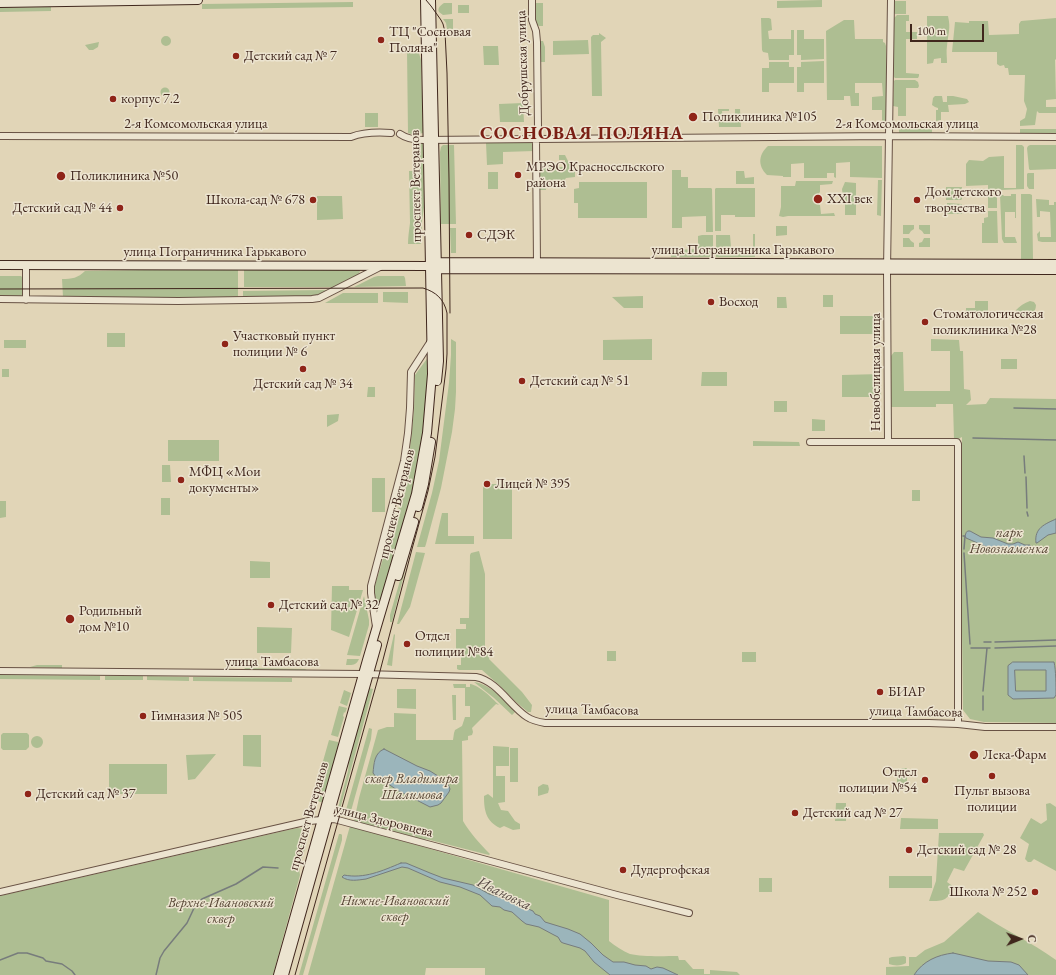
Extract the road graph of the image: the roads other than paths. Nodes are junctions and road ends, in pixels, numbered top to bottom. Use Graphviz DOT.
graph roads {
  1 [pos="198,0"];
  2 [pos="425,0"];
  3 [pos="431,0"];
  4 [pos="532,0"];
  5 [pos="891,0"];
  6 [pos="0,3"];
  7 [pos="391,134"];
  8 [pos="400,134"];
  9 [pos="0,136"];
  10 [pos="889,136"];
  11 [pos="1056,137"];
  12 [pos="536,139"];
  13 [pos="431,140"];
  14 [pos="1056,264"];
  15 [pos="0,265"];
  16 [pos="26,265"];
  17 [pos="382,266"];
  18 [pos="435,266"];
  19 [pos="537,266"];
  20 [pos="887,267"];
  21 [pos="1056,270"];
  22 [pos="0,299"];
  23 [pos="26,300"];
  24 [pos="432,340"];
  25 [pos="810,442"];
  26 [pos="888,442"];
  27 [pos="376,630"];
  28 [pos="0,671"];
  29 [pos="366,674"];
  30 [pos="958,724"];
  31 [pos="1056,728"];
  32 [pos="325,819"];
  33 [pos="0,892"];
  34 [pos="689,914"];
  35 [pos="278,975"];
  36 [pos="284,975"];
  1 -- 6 [label="main road"];
  2 -- 13 [label="main road, проспект Ветеранов"];
  3 -- 13 [label="main road, проспект Ветеранов"];
  4 -- 12 [label="street, Добрушская улица"];
  5 -- 10 [label="street, Новобелицкая улица"];
  7 -- 9 [label="street, 2-я Комсомольская улица"];
  8 -- 13 [label="street, 2-я Комсомольская улица"];
  10 -- 11 [label="street, 2-я Комсомольская улица"];
  10 -- 12 [label="street, 2-я Комсомольская улица"];
  10 -- 20 [label="street, Новобелицкая улица"];
  12 -- 13 [label="street, 2-я Комсомольская улица"];
  12 -- 19 [label="street, Добрушская улица"];
  13 -- 18 [label="main road, проспект Ветеранов"];
  14 -- 20 [label="main road, улица Пограничника Гарькавого"];
  15 -- 16 [label="main road, улица Пограничника Гарькавого"];
  16 -- 17 [label="main road, улица Пограничника Гарькавого"];
  16 -- 23 [label="street"];
  17 -- 18 [label="main road, улица Пограничника Гарькавого"];
  17 -- 23 [label="street"];
  18 -- 19 [label="main road, улица Пограничника Гарькавого"];
  18 -- 24 [label="main road, проспект Ветеранов"];
  18 -- 29 [label="main road, проспект Ветеранов"];
  19 -- 20 [label="main road, улица Пограничника Гарькавого"];
  20 -- 21 [label="main road, улица Пограничника Гарькавого"];
  20 -- 26 [label="street, Новобелицкая улица"];
  22 -- 23 [label="street"];
  24 -- 27 [label="main road, проспект Ветеранов"];
  24 -- 27 [label="street"];
  25 -- 26 [label="street"];
  26 -- 30 [label="street, Новобелицкая улица"];
  27 -- 29 [label="main road, проспект Ветеранов"];
  28 -- 29 [label="street, улица Тамбасова"];
  29 -- 30 [label="street, улица Тамбасова"];
  29 -- 32 [label="main road, проспект Ветеранов"];
  30 -- 31 [label="street, улица Тамбасова"];
  32 -- 33 [label="street, улица Здоровцева"];
  32 -- 34 [label="street, улица Здоровцева"];
  32 -- 35 [label="main road, проспект Ветеранов"];
  32 -- 36 [label="main road, проспект Ветеранов"];
}
